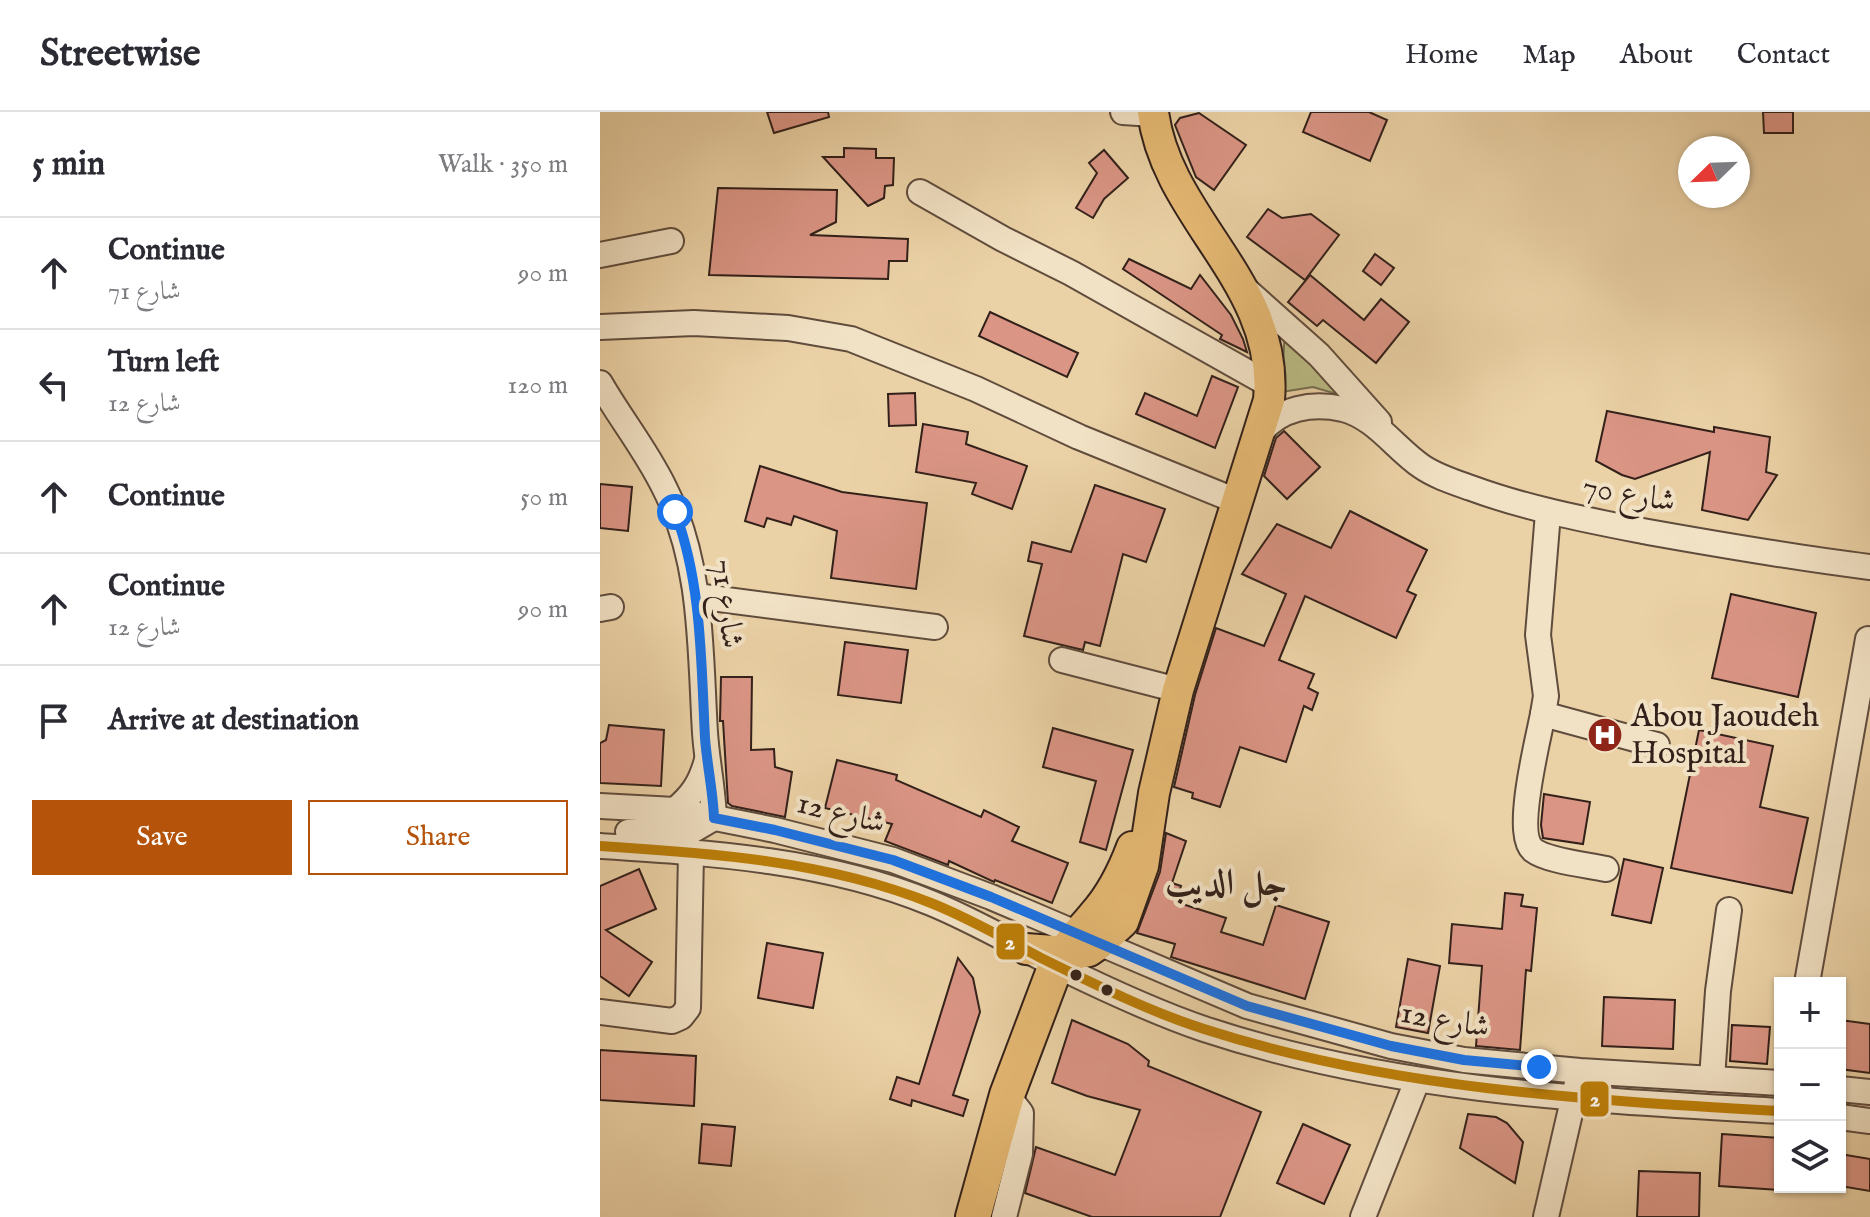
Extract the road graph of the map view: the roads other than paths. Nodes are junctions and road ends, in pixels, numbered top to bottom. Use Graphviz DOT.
graph roads {
  1 [pos="1123,112"];
  2 [pos="1153,113"];
  3 [pos="920,192"];
  4 [pos="671,241"];
  5 [pos="600,255"];
  6 [pos="1239,283"];
  7 [pos="600,327"];
  8 [pos="600,383"];
  9 [pos="1270,385"];
  10 [pos="1260,433"];
  11 [pos="1393,440"];
  12 [pos="1239,502"];
  13 [pos="1548,513"];
  14 [pos="1870,567"];
  15 [pos="696,596"];
  16 [pos="935,627"];
  17 [pos="1868,639"];
  18 [pos="1062,660"];
  19 [pos="1178,690"];
  20 [pos="1543,714"];
  21 [pos="1657,745"];
  22 [pos="707,760"];
  23 [pos="600,806"];
  24 [pos="675,810"];
  25 [pos="714,818"];
  26 [pos="600,832"];
  27 [pos="600,846"];
  28 [pos="691,853"];
  29 [pos="1606,869"];
  30 [pos="1729,910"];
  31 [pos="1026,949"];
  32 [pos="1074,949"];
  33 [pos="1808,977"];
  34 [pos="600,1012"];
  35 [pos="1580,1071"];
  36 [pos="1712,1079"];
  37 [pos="1417,1081"];
  38 [pos="1774,1083"];
  39 [pos="1846,1090"];
  40 [pos="1870,1092"];
  41 [pos="1573,1099"];
  42 [pos="1006,1101"];
  43 [pos="1774,1111"];
  44 [pos="1846,1118"];
  45 [pos="1870,1121"];
  46 [pos="948,1217"];
  47 [pos="973,1217"];
  48 [pos="1004,1217"];
  49 [pos="1363,1217"];
  50 [pos="1546,1217"];
  1 -- 2 [label="street"];
  2 -- 6 [label="main road"];
  3 -- 9 [label="street"];
  4 -- 5 [label="street"];
  6 -- 9 [label="main road"];
  6 -- 11 [label="street"];
  7 -- 12 [label="street"];
  8 -- 15 [label="street, شارع 71"];
  9 -- 10 [label="main road"];
  10 -- 11 [label="street"];
  10 -- 12 [label="main road"];
  11 -- 13 [label="street, شارع 70"];
  12 -- 19 [label="main road"];
  13 -- 14 [label="street, شارع 70"];
  13 -- 20 [label="street"];
  15 -- 16 [label="street"];
  15 -- 22 [label="street, شارع 71"];
  17 -- 33 [label="street"];
  18 -- 19 [label="street"];
  19 -- 32 [label="main road"];
  20 -- 21 [label="street"];
  20 -- 29 [label="street"];
  22 -- 24 [label="street, شارع 71"];
  22 -- 25 [label="street, شارع 71"];
  23 -- 24 [label="street, شارع 12"];
  24 -- 25 [label="street, شارع 12"];
  25 -- 26 [label="street"];
  25 -- 32 [label="street, شارع 12"];
  27 -- 28 [label="street, شارع 12"];
  28 -- 31 [label="street, شارع 12"];
  28 -- 34 [label="street"];
  30 -- 36 [label="street"];
  31 -- 32 [label="main road"];
  32 -- 35 [label="street, شارع 12"];
  32 -- 37 [label="street"];
  32 -- 42 [label="highway"];
  35 -- 36 [label="street, شارع 12"];
  35 -- 41 [label="street"];
  36 -- 38 [label="street, شارع 12"];
  37 -- 41 [label="street"];
  37 -- 49 [label="street"];
  39 -- 40 [label="street"];
  41 -- 43 [label="street"];
  41 -- 50 [label="street"];
  42 -- 46 [label="highway"];
  42 -- 47 [label="highway"];
  42 -- 48 [label="street"];
  44 -- 45 [label="street"];
}
